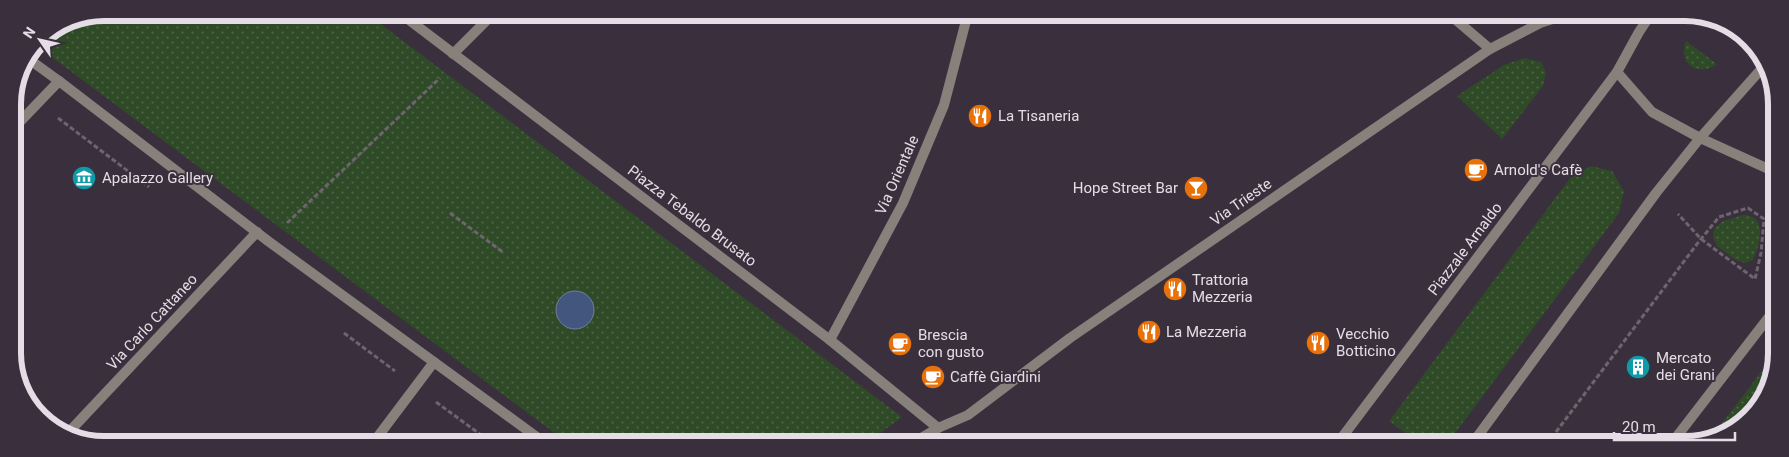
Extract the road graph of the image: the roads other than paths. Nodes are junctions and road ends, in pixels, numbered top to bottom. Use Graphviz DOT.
graph roads {
  1 [pos="410,21"];
  2 [pos="486,21"];
  3 [pos="966,21"];
  4 [pos="1457,21"];
  5 [pos="1546,21"];
  6 [pos="1646,21"];
  7 [pos="1490,49"];
  8 [pos="453,54"];
  9 [pos="33,62"];
  10 [pos="1760,70"];
  11 [pos="1617,72"];
  12 [pos="59,81"];
  13 [pos="21,121"];
  14 [pos="1700,138"];
  15 [pos="1768,169"];
  16 [pos="256,232"];
  17 [pos="1768,318"];
  18 [pos="830,340"];
  19 [pos="434,362"];
  20 [pos="938,428"];
  21 [pos="72,429"];
  22 [pos="378,436"];
  23 [pos="535,436"];
  24 [pos="924,436"];
  25 [pos="1342,436"];
  26 [pos="1478,436"];
  27 [pos="1677,436"];
  1 -- 8 [label="street, Piazza Tebaldo Brusato"];
  2 -- 8 [label="street"];
  3 -- 18 [label="street, Via Orientale"];
  4 -- 7 [label="street"];
  5 -- 7 [label="street, Via Trieste"];
  6 -- 11 [label="street, Piazzale Arnaldo"];
  7 -- 20 [label="street, Via Trieste"];
  8 -- 18 [label="street, Piazza Tebaldo Brusato"];
  9 -- 12 [label="street"];
  10 -- 14 [label="street"];
  11 -- 14 [label="street"];
  11 -- 25 [label="street, Piazzale Arnaldo"];
  12 -- 13 [label="street"];
  12 -- 16 [label="street"];
  14 -- 15 [label="street"];
  14 -- 26 [label="street"];
  16 -- 19 [label="street"];
  16 -- 21 [label="street, Via Carlo Cattaneo"];
  17 -- 27 [label="street"];
  18 -- 20 [label="street, Piazza Tebaldo Brusato"];
  19 -- 22 [label="street"];
  19 -- 23 [label="street"];
  20 -- 24 [label="street"];
}
